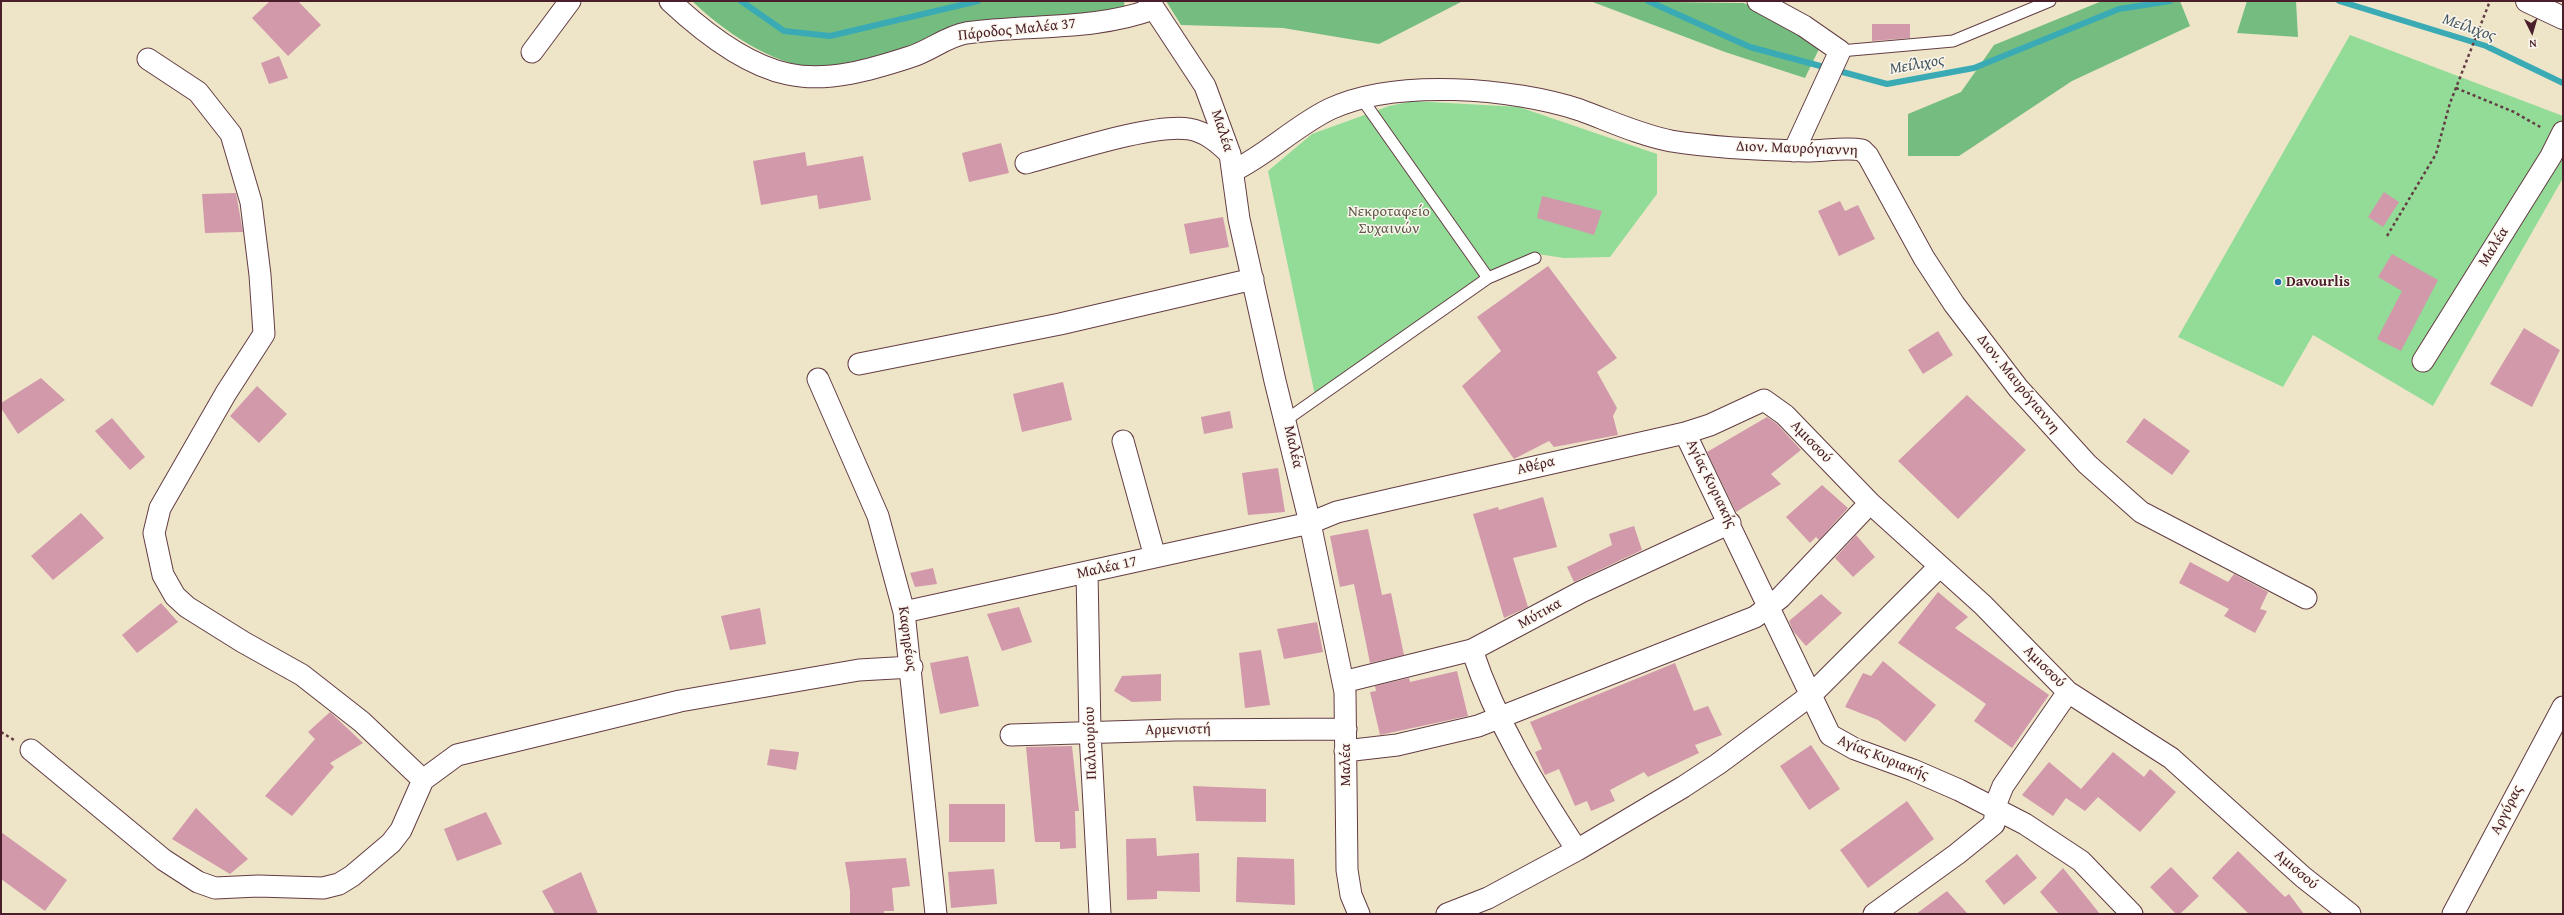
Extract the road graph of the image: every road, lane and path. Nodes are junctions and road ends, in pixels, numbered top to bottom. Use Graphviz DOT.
graph roads {
  1 [pos="570,1"];
  2 [pos="670,1"];
  3 [pos="1758,1"];
  4 [pos="2050,1"];
  5 [pos="2490,1"];
  6 [pos="2527,1"];
  7 [pos="1151,5"];
  8 [pos="2563,18"];
  9 [pos="532,52"];
  10 [pos="1839,55"];
  11 [pos="148,59"];
  12 [pos="2456,88"];
  13 [pos="1362,99"];
  14 [pos="2562,135"];
  15 [pos="1794,151"];
  16 [pos="1231,162"];
  17 [pos="1026,163"];
  18 [pos="2387,236"];
  19 [pos="1534,258"];
  20 [pos="1488,278"];
  21 [pos="1253,279"];
  22 [pos="2423,361"];
  23 [pos="859,364"];
  24 [pos="818,379"];
  25 [pos="1758,402"];
  26 [pos="1286,420"];
  27 [pos="1686,433"];
  28 [pos="1123,441"];
  29 [pos="1870,503"];
  30 [pos="1310,523"];
  31 [pos="1730,523"];
  32 [pos="1155,557"];
  33 [pos="1939,568"];
  34 [pos="1086,572"];
  35 [pos="2306,598"];
  36 [pos="1770,608"];
  37 [pos="904,612"];
  38 [pos="1472,650"];
  39 [pos="912,666"];
  40 [pos="1343,682"];
  41 [pos="2068,692"];
  42 [pos="1811,695"];
  43 [pos="2560,717"];
  44 [pos="1500,719"];
  45 [pos="1346,729"];
  46 [pos="1090,732"];
  47 [pos="1011,735"];
  48 [pos="32,750"];
  49 [pos="1345,751"];
  50 [pos="423,780"];
  51 [pos="1996,808"];
  52 [pos="1577,850"];
  53 [pos="936,914"];
  54 [pos="1100,914"];
  55 [pos="1359,914"];
  56 [pos="1447,914"];
  57 [pos="1874,914"];
  58 [pos="2132,914"];
  59 [pos="2350,914"];
  60 [pos="2453,914"];
  1 -- 9 [label="street"];
  2 -- 7 [label="street, Πάροδος Μαλέα 37"];
  3 -- 10 [label="street"];
  4 -- 10 [label="lane"];
  5 -- 12 [label="path"];
  6 -- 8 [label="street"];
  7 -- 16 [label="street, Μαλέα"];
  10 -- 15 [label="street"];
  11 -- 50 [label="street"];
  12 -- 14 [label="path"];
  12 -- 18 [label="path"];
  13 -- 15 [label="street, Διον. Μαυρόγιαννη"];
  13 -- 16 [label="street, Διον. Μαυρόγιαννη"];
  13 -- 20 [label="lane"];
  14 -- 22 [label="street, Μαλέα"];
  15 -- 35 [label="street, Διον. Μαυρόγιαννη"];
  16 -- 17 [label="street"];
  16 -- 21 [label="street, Μαλέα"];
  19 -- 20 [label="lane"];
  20 -- 26 [label="lane"];
  21 -- 23 [label="street"];
  21 -- 26 [label="street, Μαλέα"];
  24 -- 37 [label="street, Καφηρέως"];
  25 -- 27 [label="street, Αθέρα"];
  25 -- 29 [label="street, Αμισσού"];
  26 -- 30 [label="street, Μαλέα"];
  27 -- 30 [label="street, Αθέρα"];
  27 -- 31 [label="street, Αγίας Κυριακής"];
  28 -- 32 [label="street"];
  29 -- 33 [label="street, Αμισσού"];
  29 -- 36 [label="street"];
  30 -- 32 [label="street, Μαλέα 17"];
  30 -- 40 [label="street, Μαλέα"];
  31 -- 36 [label="street, Αγίας Κυριακής"];
  31 -- 38 [label="street, Μύτικα"];
  32 -- 34 [label="street, Μαλέα 17"];
  33 -- 41 [label="street, Αμισσού"];
  33 -- 42 [label="street"];
  34 -- 37 [label="street, Μαλέα 17"];
  34 -- 46 [label="street, Παλιουρίου"];
  36 -- 42 [label="street, Αγίας Κυριακής"];
  36 -- 44 [label="street"];
  37 -- 39 [label="street, Καφηρέως"];
  38 -- 40 [label="street, Μύτικα"];
  38 -- 44 [label="street"];
  39 -- 50 [label="street"];
  39 -- 53 [label="street, Καφηρέως"];
  40 -- 45 [label="street, Μαλέα"];
  41 -- 51 [label="street"];
  41 -- 59 [label="street, Αμισσού"];
  42 -- 51 [label="street, Αγίας Κυριακής"];
  42 -- 52 [label="street"];
  43 -- 60 [label="street, Αργύρας"];
  44 -- 49 [label="street"];
  44 -- 52 [label="street"];
  45 -- 46 [label="street, Αρμενιστή"];
  45 -- 49 [label="street, Μαλέα"];
  46 -- 47 [label="street, Αρμενιστή"];
  46 -- 54 [label="street, Παλιουρίου"];
  48 -- 50 [label="street"];
  49 -- 55 [label="street, Μαλέα"];
  51 -- 57 [label="street"];
  51 -- 58 [label="street, Αγίας Κυριακής"];
  52 -- 56 [label="street"];
}
